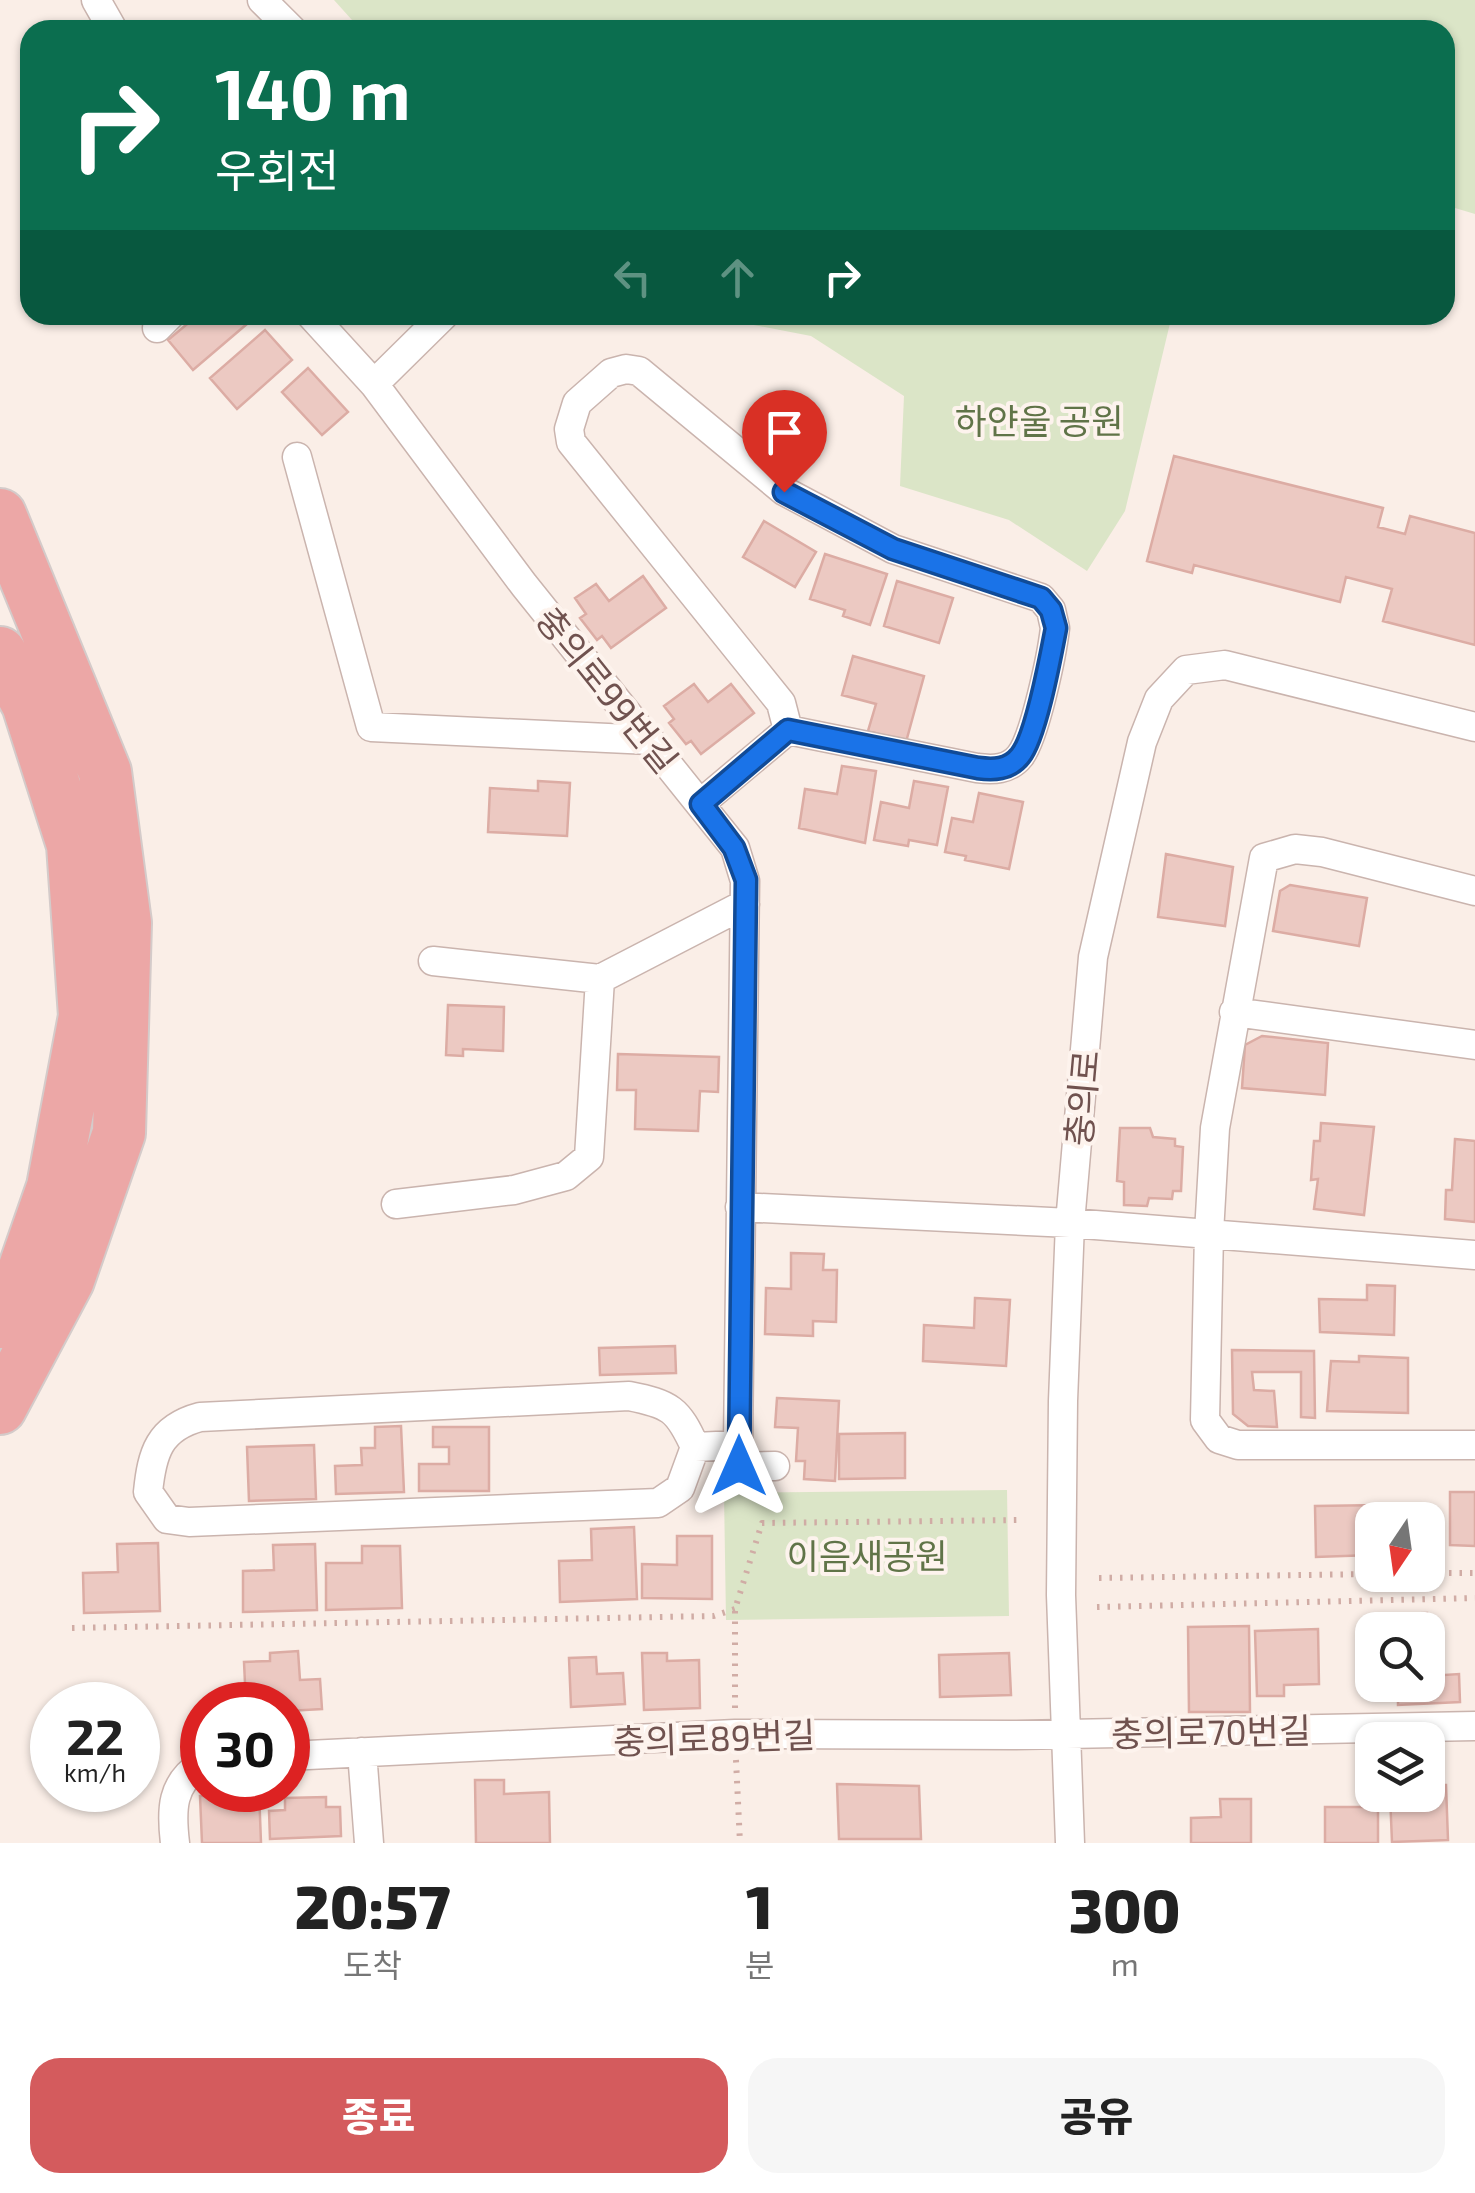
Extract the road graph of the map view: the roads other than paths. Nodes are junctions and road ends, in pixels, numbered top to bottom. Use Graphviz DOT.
graph roads {
  1 [pos="262,0"];
  2 [pos="282,20"];
  3 [pos="319,325"];
  4 [pos="434,325"];
  5 [pos="374,384"];
  6 [pos="297,457"];
  7 [pos="0,515"];
  8 [pos="0,653"];
  9 [pos="1475,727"];
  10 [pos="788,730"];
  11 [pos="650,740"];
  12 [pos="701,804"];
  13 [pos="1475,891"];
  14 [pos="745,904"];
  15 [pos="433,961"];
  16 [pos="600,979"];
  17 [pos="1234,1012"];
  18 [pos="1475,1046"];
  19 [pos="396,1204"];
  20 [pos="740,1206"];
  21 [pos="1070,1223"];
  22 [pos="1209,1233"];
  23 [pos="1475,1254"];
  24 [pos="0,1322"];
  25 [pos="0,1408"];
  26 [pos="1475,1444"];
  27 [pos="738,1445"];
  28 [pos="696,1448"];
  29 [pos="774,1466"];
  30 [pos="1475,1726"];
  31 [pos="1066,1734"];
  32 [pos="362,1752"];
  33 [pos="310,1755"];
  34 [pos="180,1785"];
  35 [pos="174,1843"];
  36 [pos="369,1843"];
  37 [pos="1070,1843"];
  1 -- 2 [label="street"];
  3 -- 5 [label="street, 충의로99번길"];
  4 -- 5 [label="street"];
  5 -- 11 [label="street, 충의로99번길"];
  6 -- 11 [label="street"];
  7 -- 25 [label="highway"];
  8 -- 24 [label="highway"];
  9 -- 21 [label="street, 충의로"];
  10 -- 10 [label="street"];
  10 -- 12 [label="street"];
  11 -- 12 [label="street, 충의로99번길"];
  12 -- 14 [label="street, 충의로99번길"];
  13 -- 17 [label="street"];
  14 -- 16 [label="street"];
  14 -- 20 [label="street, 충의로99번길"];
  15 -- 16 [label="street"];
  16 -- 19 [label="street"];
  17 -- 18 [label="street"];
  17 -- 22 [label="street"];
  20 -- 21 [label="street"];
  20 -- 27 [label="street, 충의로99번길"];
  21 -- 22 [label="street"];
  21 -- 31 [label="street, 충의로"];
  22 -- 23 [label="street"];
  22 -- 26 [label="street"];
  27 -- 28 [label="street"];
  27 -- 29 [label="street"];
  28 -- 28 [label="street"];
  30 -- 31 [label="street, 충의로70번길"];
  31 -- 32 [label="street, 충의로89번길"];
  31 -- 37 [label="street, 충의로"];
  32 -- 33 [label="street, 충의로89번길"];
  32 -- 36 [label="street"];
  34 -- 35 [label="street"];
}
